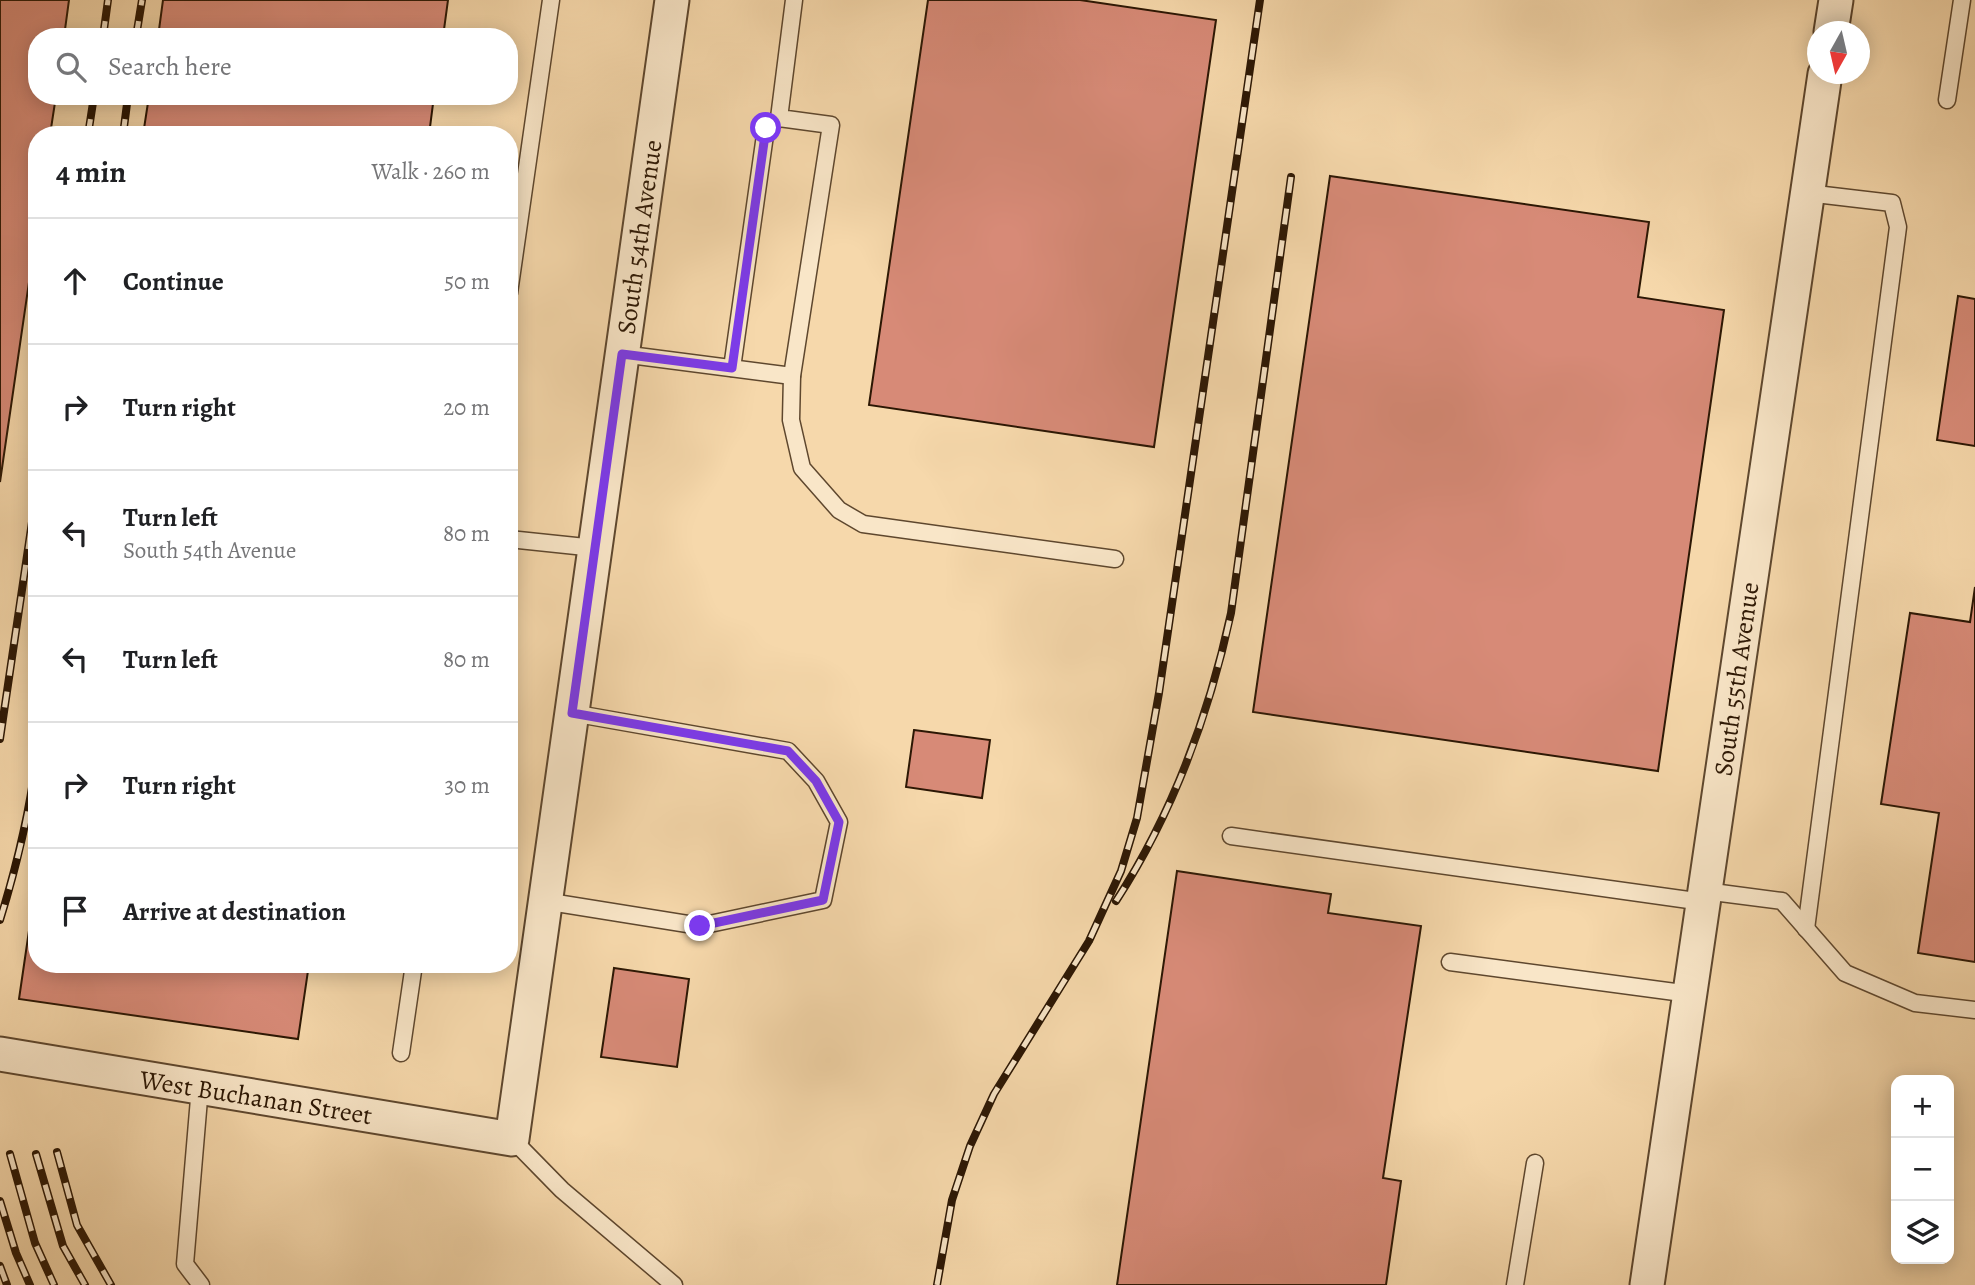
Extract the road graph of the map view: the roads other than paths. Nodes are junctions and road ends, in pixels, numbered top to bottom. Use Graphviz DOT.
graph roads {
  1 [pos="551,0"];
  2 [pos="672,0"];
  3 [pos="793,0"];
  4 [pos="1836,0"];
  5 [pos="1962,0"];
  6 [pos="1833,21"];
  7 [pos="1824,84"];
  8 [pos="1947,100"];
  9 [pos="779,118"];
  10 [pos="1808,193"];
  11 [pos="518,230"];
  12 [pos="622,354"];
  13 [pos="732,368"];
  14 [pos="792,376"];
  15 [pos="518,540"];
  16 [pos="595,548"];
  17 [pos="1115,559"];
  18 [pos="572,713"];
  19 [pos="1231,836"];
  20 [pos="1704,896"];
  21 [pos="544,901"];
  22 [pos="1807,929"];
  23 [pos="1450,962"];
  24 [pos="413,973"];
  25 [pos="1690,994"];
  26 [pos="1975,1010"];
  27 [pos="401,1053"];
  28 [pos="0,1054"];
  29 [pos="200,1087"];
  30 [pos="512,1139"];
  31 [pos="1535,1163"];
  32 [pos="201,1285"];
  33 [pos="674,1285"];
  34 [pos="1515,1285"];
  35 [pos="1647,1285"];
  1 -- 11 [label="lane"];
  2 -- 12 [label="street, South 54th Avenue"];
  3 -- 9 [label="lane"];
  4 -- 6 [label="street"];
  5 -- 8 [label="lane"];
  7 -- 10 [label="street, South 55th Avenue"];
  9 -- 13 [label="lane"];
  9 -- 14 [label="lane"];
  10 -- 20 [label="street, South 55th Avenue"];
  10 -- 22 [label="lane"];
  12 -- 13 [label="lane"];
  12 -- 16 [label="street, South 54th Avenue"];
  13 -- 14 [label="lane"];
  14 -- 17 [label="lane"];
  15 -- 16 [label="lane"];
  16 -- 18 [label="street, South 54th Avenue"];
  18 -- 21 [label="street, South 54th Avenue"];
  18 -- 21 [label="lane"];
  19 -- 20 [label="lane"];
  20 -- 22 [label="lane"];
  20 -- 25 [label="street, South 55th Avenue"];
  21 -- 30 [label="street, South 54th Avenue"];
  22 -- 26 [label="lane"];
  23 -- 25 [label="lane"];
  24 -- 27 [label="lane"];
  25 -- 35 [label="street, South 55th Avenue"];
  28 -- 29 [label="street, West Buchanan Street"];
  29 -- 30 [label="street, West Buchanan Street"];
  29 -- 32 [label="lane"];
  30 -- 33 [label="lane"];
  31 -- 34 [label="lane"];
}
